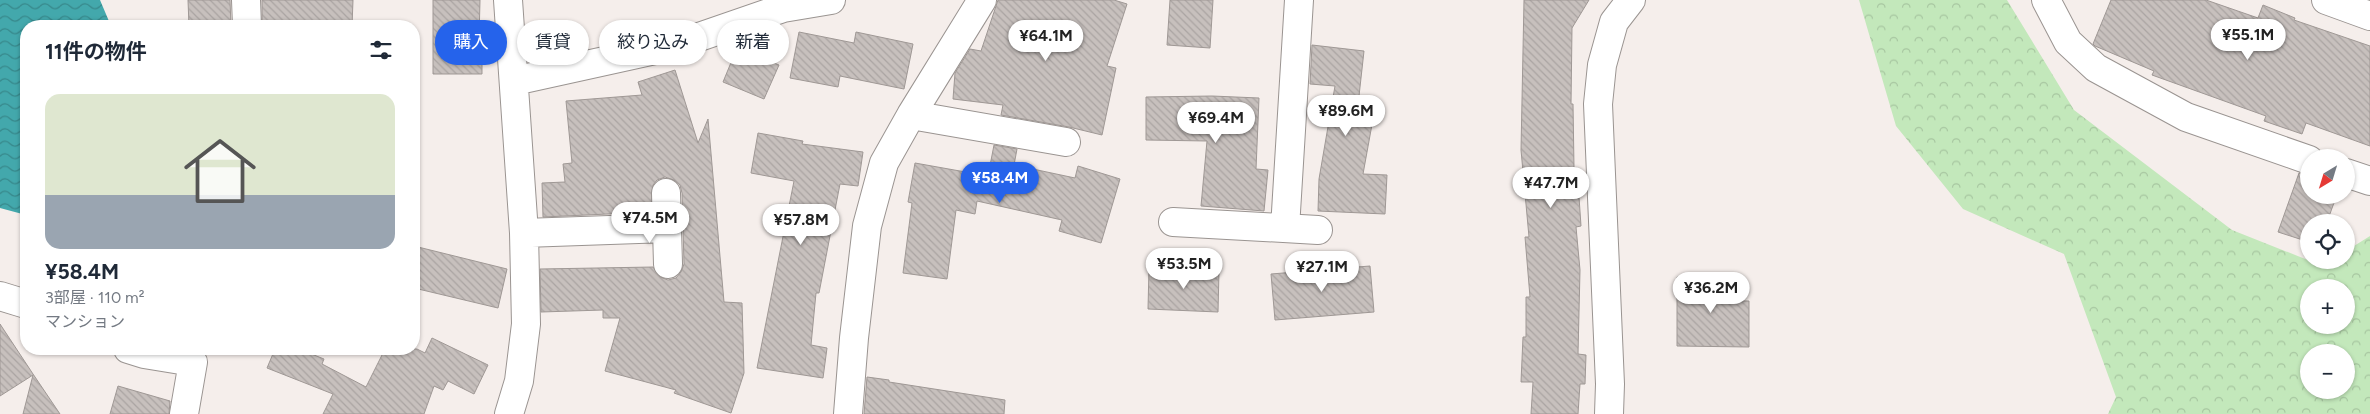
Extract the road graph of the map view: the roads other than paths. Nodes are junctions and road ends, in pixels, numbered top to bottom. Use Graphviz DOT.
graph roads {
  1 [pos="246,0"];
  2 [pos="508,0"];
  3 [pos="831,0"];
  4 [pos="982,0"];
  5 [pos="1298,0"];
  6 [pos="1632,0"];
  7 [pos="2046,0"];
  8 [pos="2326,0"];
  9 [pos="2370,16"];
  10 [pos="247,20"];
  11 [pos="514,81"];
  12 [pos="911,115"];
  13 [pos="1066,142"];
  14 [pos="2300,157"];
  15 [pos="2355,176"];
  16 [pos="2370,181"];
  17 [pos="666,193"];
  18 [pos="1173,222"];
  19 [pos="667,228"];
  20 [pos="1285,228"];
  21 [pos="1318,230"];
  22 [pos="524,233"];
  23 [pos="668,264"];
  24 [pos="0,296"];
  25 [pos="20,302"];
  26 [pos="150,355"];
  27 [pos="184,414"];
  28 [pos="508,414"];
  29 [pos="848,414"];
  30 [pos="1609,414"];
  1 -- 10 [label="street"];
  2 -- 11 [label="street"];
  3 -- 11 [label="street"];
  4 -- 12 [label="street"];
  5 -- 20 [label="street"];
  6 -- 30 [label="street"];
  7 -- 14 [label="street"];
  8 -- 9 [label="street"];
  11 -- 22 [label="street"];
  12 -- 13 [label="street"];
  12 -- 29 [label="street"];
  15 -- 16 [label="street"];
  17 -- 19 [label="street"];
  18 -- 20 [label="street"];
  19 -- 22 [label="street"];
  19 -- 23 [label="street"];
  20 -- 21 [label="street"];
  22 -- 28 [label="street"];
  24 -- 25 [label="street"];
  26 -- 27 [label="street"];
}
